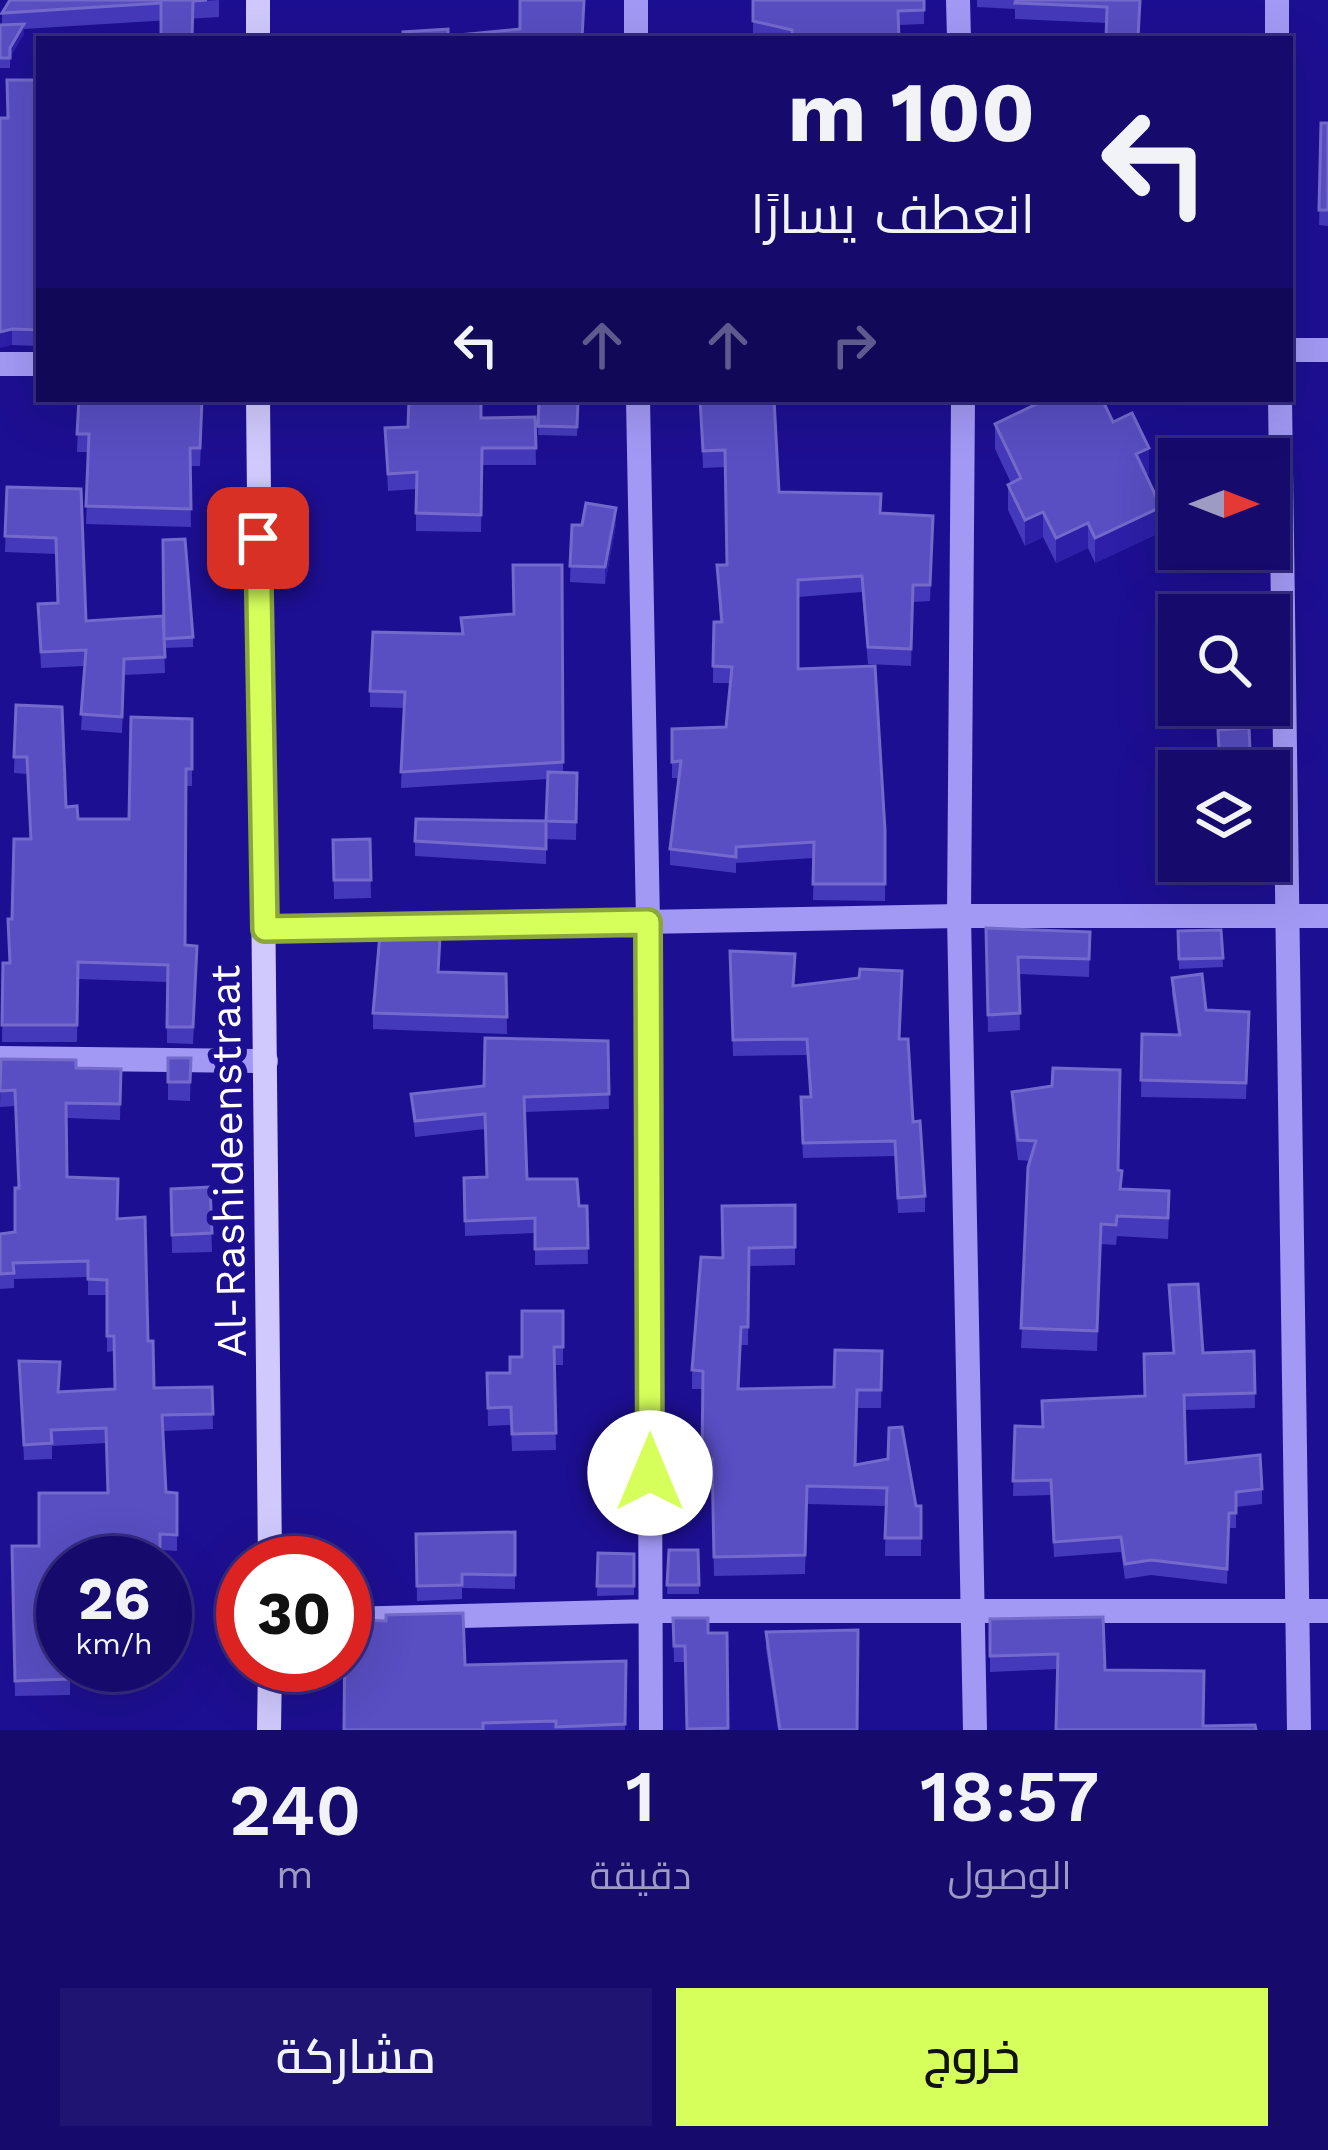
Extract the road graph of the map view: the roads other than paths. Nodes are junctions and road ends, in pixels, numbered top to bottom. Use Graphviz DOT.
graph roads {
  1 [pos="258,0"];
  2 [pos="636,0"];
  3 [pos="958,0"];
  4 [pos="1277,0"];
  5 [pos="258,36"];
  6 [pos="636,36"];
  7 [pos="958,36"];
  8 [pos="1277,36"];
  9 [pos="1293,350"];
  10 [pos="1328,350"];
  11 [pos="0,364"];
  12 [pos="36,364"];
  13 [pos="258,402"];
  14 [pos="638,402"];
  15 [pos="963,402"];
  16 [pos="1280,402"];
  17 [pos="958,916"];
  18 [pos="1328,916"];
  19 [pos="1288,917"];
  20 [pos="648,922"];
  21 [pos="265,929"];
  22 [pos="0,1058"];
  23 [pos="266,1061"];
  24 [pos="270,1536"];
  25 [pos="651,1611"];
  26 [pos="1328,1611"];
  27 [pos="973,1612"];
  28 [pos="1299,1612"];
  29 [pos="372,1618"];
  30 [pos="270,1692"];
  31 [pos="269,1730"];
  32 [pos="651,1730"];
  33 [pos="975,1730"];
  34 [pos="1299,1730"];
  1 -- 5 [label="street"];
  2 -- 6 [label="street"];
  3 -- 7 [label="street"];
  4 -- 8 [label="street"];
  9 -- 10 [label="street"];
  11 -- 12 [label="street"];
  13 -- 21 [label="street, Al-Rashideenstraat"];
  14 -- 20 [label="street"];
  15 -- 17 [label="street"];
  16 -- 19 [label="street"];
  17 -- 19 [label="street"];
  17 -- 20 [label="street"];
  17 -- 27 [label="street"];
  18 -- 19 [label="street"];
  19 -- 28 [label="street"];
  20 -- 21 [label="street"];
  20 -- 25 [label="street"];
  21 -- 23 [label="street, Al-Rashideenstraat"];
  22 -- 23 [label="street"];
  23 -- 24 [label="street, Al-Rashideenstraat"];
  25 -- 27 [label="street"];
  25 -- 29 [label="street"];
  25 -- 32 [label="street"];
  26 -- 28 [label="street"];
  27 -- 28 [label="street"];
  27 -- 33 [label="street"];
  28 -- 34 [label="street"];
  30 -- 31 [label="street"];
}
